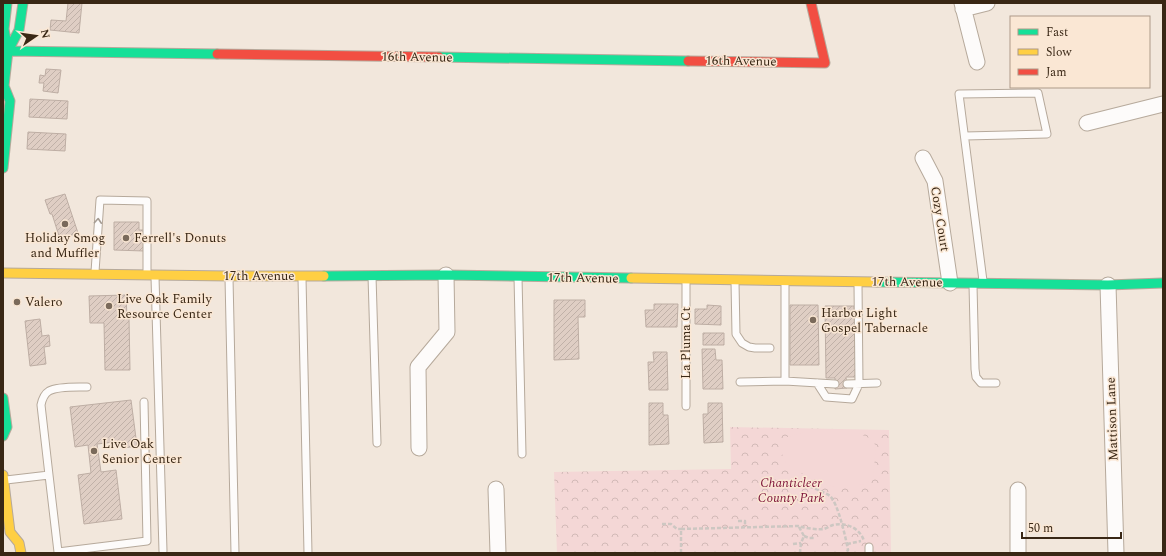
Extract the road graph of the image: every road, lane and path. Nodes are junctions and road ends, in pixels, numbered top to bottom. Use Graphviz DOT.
graph roads {
  1 [pos="23,3"];
  2 [pos="811,3"];
  3 [pos="987,3"];
  4 [pos="962,6"];
  5 [pos="5,9"];
  6 [pos="8,51"];
  7 [pos="977,62"];
  8 [pos="3,86"];
  9 [pos="1163,104"];
  10 [pos="1087,123"];
  11 [pos="965,136"];
  12 [pos="923,158"];
  13 [pos="3,168"];
  14 [pos="3,273"];
  15 [pos="94,274"];
  16 [pos="151,275"];
  17 [pos="446,275"];
  18 [pos="229,276"];
  19 [pos="302,276"];
  20 [pos="372,276"];
  21 [pos="518,277"];
  22 [pos="686,279"];
  23 [pos="735,280"];
  24 [pos="785,281"];
  25 [pos="858,282"];
  26 [pos="950,283"];
  27 [pos="973,283"];
  28 [pos="983,283"];
  29 [pos="1163,283"];
  30 [pos="1108,285"];
  31 [pos="770,348"];
  32 [pos="785,381"];
  33 [pos="740,382"];
  34 [pos="817,383"];
  35 [pos="996,383"];
  36 [pos="835,384"];
  37 [pos="847,384"];
  38 [pos="859,384"];
  39 [pos="876,384"];
  40 [pos="87,387"];
  41 [pos="3,398"];
  42 [pos="144,402"];
  43 [pos="686,406"];
  44 [pos="3,436"];
  45 [pos="377,442"];
  46 [pos="419,448"];
  47 [pos="522,454"];
  48 [pos="49,475"];
  49 [pos="3,478"];
  50 [pos="804,484"];
  51 [pos="496,488"];
  52 [pos="1018,490"];
  53 [pos="738,521"];
  54 [pos="662,524"];
  55 [pos="842,525"];
  56 [pos="799,526"];
  57 [pos="745,527"];
  58 [pos="681,529"];
  59 [pos="6,533"];
  60 [pos="804,536"];
  61 [pos="814,538"];
  62 [pos="3,541"];
  63 [pos="864,541"];
  64 [pos="801,543"];
  65 [pos="793,544"];
  66 [pos="847,544"];
  67 [pos="869,550"];
  68 [pos="163,551"];
  69 [pos="21,553"];
  70 [pos="235,553"];
  71 [pos="308,553"];
  72 [pos="498,553"];
  73 [pos="681,553"];
  74 [pos="801,553"];
  75 [pos="846,553"];
  76 [pos="1018,553"];
  77 [pos="1116,553"];
  1 -- 6 [label="main road"];
  2 -- 6 [label="main road, 16th Avenue"];
  3 -- 4 [label="street"];
  4 -- 7 [label="street"];
  5 -- 6 [label="main road"];
  6 -- 8 [label="main road"];
  8 -- 13 [label="main road"];
  9 -- 10 [label="street"];
  11 -- 11 [label="lane"];
  11 -- 28 [label="lane"];
  12 -- 26 [label="street, Cozy Court"];
  14 -- 15 [label="main road, 17th Avenue"];
  15 -- 16 [label="main road, 17th Avenue"];
  15 -- 16 [label="lane, one-way"];
  16 -- 18 [label="main road, 17th Avenue"];
  16 -- 68 [label="lane"];
  17 -- 20 [label="main road, 17th Avenue"];
  17 -- 21 [label="main road, 17th Avenue"];
  17 -- 46 [label="street"];
  18 -- 19 [label="main road, 17th Avenue"];
  18 -- 70 [label="lane"];
  19 -- 20 [label="main road, 17th Avenue"];
  19 -- 71 [label="lane"];
  20 -- 45 [label="lane"];
  21 -- 22 [label="main road, 17th Avenue"];
  21 -- 47 [label="lane"];
  22 -- 23 [label="main road, 17th Avenue"];
  22 -- 43 [label="lane, La Pluma Ct"];
  23 -- 24 [label="main road, 17th Avenue"];
  23 -- 31 [label="lane"];
  24 -- 25 [label="main road, 17th Avenue"];
  24 -- 32 [label="lane"];
  25 -- 26 [label="main road, 17th Avenue"];
  25 -- 38 [label="lane"];
  26 -- 27 [label="main road, 17th Avenue"];
  27 -- 28 [label="main road, 17th Avenue"];
  27 -- 35 [label="lane"];
  28 -- 30 [label="main road, 17th Avenue"];
  29 -- 30 [label="main road, 17th Avenue"];
  30 -- 77 [label="street, Mattison Lane"];
  32 -- 33 [label="lane"];
  32 -- 34 [label="lane"];
  34 -- 36 [label="lane"];
  34 -- 38 [label="lane"];
  37 -- 38 [label="lane"];
  38 -- 39 [label="lane"];
  40 -- 48 [label="lane"];
  41 -- 44 [label="main road"];
  42 -- 48 [label="lane"];
  48 -- 49 [label="lane"];
  49 -- 59 [label="main road"];
  50 -- 55 [label="path"];
  51 -- 72 [label="street"];
  52 -- 76 [label="street"];
  53 -- 57 [label="path"];
  54 -- 58 [label="path"];
  55 -- 56 [label="path"];
  55 -- 63 [label="path"];
  55 -- 66 [label="path"];
  56 -- 57 [label="path"];
  56 -- 60 [label="path"];
  57 -- 58 [label="path"];
  58 -- 73 [label="path"];
  59 -- 62 [label="main road"];
  59 -- 69 [label="main road"];
  60 -- 61 [label="path"];
  60 -- 64 [label="path"];
  63 -- 66 [label="path"];
  63 -- 67 [label="path"];
  64 -- 65 [label="path"];
  64 -- 74 [label="path"];
  66 -- 75 [label="path"];
}
